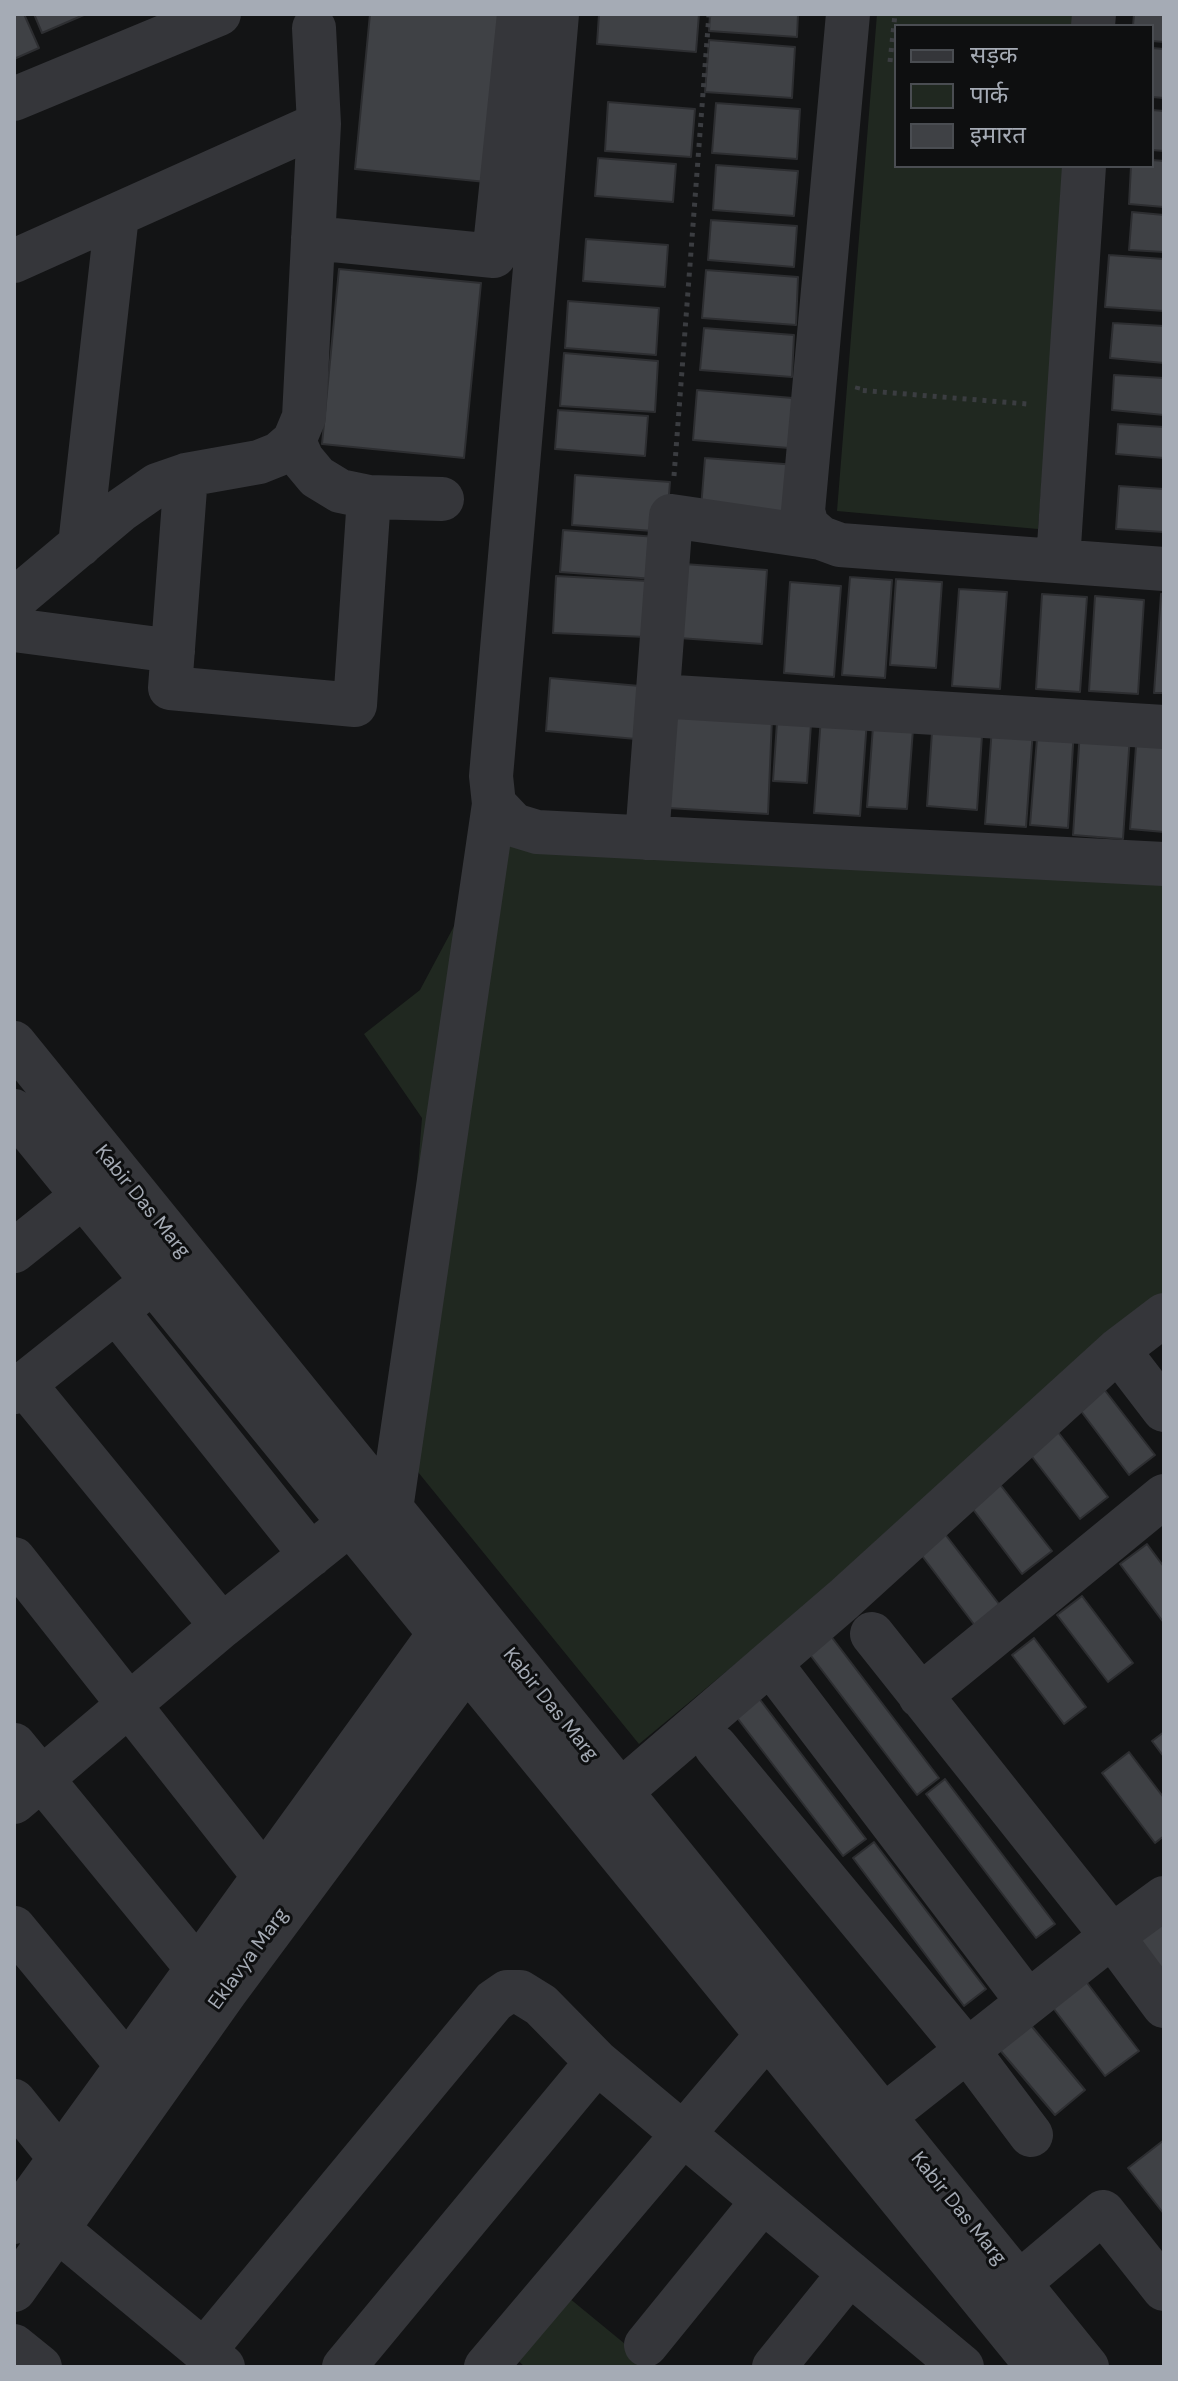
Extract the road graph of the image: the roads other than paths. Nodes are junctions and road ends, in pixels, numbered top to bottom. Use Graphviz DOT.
graph roads {
  1 [pos="219,14"];
  2 [pos="519,14"];
  3 [pos="557,14"];
  4 [pos="848,14"];
  5 [pos="314,28"];
  6 [pos="14,99"];
  7 [pos="319,124"];
  8 [pos="1084,168"];
  9 [pos="117,215"];
  10 [pos="313,238"];
  11 [pos="14,261"];
  12 [pos="294,441"];
  13 [pos="186,475"];
  14 [pos="369,497"];
  15 [pos="442,499"];
  16 [pos="821,538"];
  17 [pos="80,545"];
  18 [pos="1058,561"];
  19 [pos="1164,569"];
  20 [pos="14,600"];
  21 [pos="14,630"];
  22 [pos="173,651"];
  23 [pos="658,696"];
  24 [pos="1164,727"];
  25 [pos="494,804"];
  26 [pos="647,838"];
  27 [pos="1164,864"];
  28 [pos="14,1043"];
  29 [pos="14,1111"];
  30 [pos="83,1196"];
  31 [pos="14,1251"];
  32 [pos="152,1282"];
  33 [pos="116,1311"];
  34 [pos="1164,1315"];
  35 [pos="1118,1350"];
  36 [pos="19,1388"];
  37 [pos="1164,1410"];
  38 [pos="1164,1496"];
  39 [pos="391,1509"];
  40 [pos="349,1524"];
  41 [pos="311,1555"];
  42 [pos="14,1559"];
  43 [pos="464,1599"];
  44 [pos="222,1626"];
  45 [pos="439,1634"];
  46 [pos="872,1634"];
  47 [pos="479,1651"];
  48 [pos="770,1663"];
  49 [pos="920,1696"];
  50 [pos="129,1707"];
  51 [pos="14,1745"];
  52 [pos="716,1747"];
  53 [pos="28,1790"];
  54 [pos="620,1792"];
  55 [pos="264,1876"];
  56 [pos="1164,1898"];
  57 [pos="14,1928"];
  58 [pos="1112,1936"];
  59 [pos="197,1968"];
  60 [pos="1028,2002"];
  61 [pos="1164,2006"];
  62 [pos="767,2035"];
  63 [pos="968,2051"];
  64 [pos="597,2062"];
  65 [pos="127,2065"];
  66 [pos="14,2101"];
  67 [pos="883,2117"];
  68 [pos="682,2133"];
  69 [pos="1031,2135"];
  70 [pos="60,2158"];
  71 [pos="763,2201"];
  72 [pos="32,2219"];
  73 [pos="850,2273"];
  74 [pos="1019,2283"];
  75 [pos="1164,2289"];
  76 [pos="14,2290"];
  77 [pos="646,2345"];
  78 [pos="14,2346"];
  79 [pos="214,2359"];
  80 [pos="939,2360"];
  81 [pos="40,2367"];
  82 [pos="344,2367"];
  83 [pos="486,2367"];
  84 [pos="774,2367"];
  85 [pos="1038,2367"];
  86 [pos="1087,2367"];
  1 -- 6 [label="street"];
  2 -- 10 [label="street"];
  3 -- 25 [label="street"];
  4 -- 16 [label="street"];
  5 -- 7 [label="street"];
  7 -- 9 [label="street"];
  7 -- 10 [label="street"];
  8 -- 18 [label="street"];
  9 -- 11 [label="street"];
  9 -- 17 [label="street"];
  10 -- 12 [label="street"];
  12 -- 13 [label="street"];
  12 -- 14 [label="street"];
  13 -- 17 [label="street"];
  13 -- 22 [label="street"];
  14 -- 15 [label="street"];
  14 -- 22 [label="street"];
  16 -- 18 [label="street"];
  16 -- 23 [label="street"];
  17 -- 20 [label="street"];
  18 -- 19 [label="street"];
  21 -- 22 [label="street"];
  23 -- 24 [label="street"];
  23 -- 26 [label="street"];
  25 -- 26 [label="street"];
  25 -- 39 [label="street"];
  26 -- 27 [label="street"];
  28 -- 39 [label="street, Kabir Das Marg"];
  29 -- 30 [label="street, Kabir Das Marg"];
  30 -- 31 [label="street"];
  30 -- 32 [label="street, Kabir Das Marg"];
  32 -- 33 [label="street"];
  32 -- 40 [label="street, Kabir Das Marg"];
  33 -- 36 [label="street"];
  33 -- 41 [label="street"];
  34 -- 35 [label="street"];
  35 -- 37 [label="street"];
  35 -- 48 [label="street"];
  36 -- 44 [label="street"];
  38 -- 49 [label="street"];
  39 -- 43 [label="street, Kabir Das Marg"];
  40 -- 41 [label="street"];
  40 -- 45 [label="street, Kabir Das Marg"];
  41 -- 44 [label="street"];
  42 -- 50 [label="street"];
  43 -- 45 [label="street, Eklavya Marg"];
  43 -- 47 [label="street, Kabir Das Marg"];
  44 -- 50 [label="street"];
  45 -- 47 [label="street, Kabir Das Marg"];
  45 -- 55 [label="street, Eklavya Marg"];
  46 -- 49 [label="street"];
  47 -- 54 [label="street, Kabir Das Marg"];
  47 -- 62 [label="street, Kabir Das Marg"];
  47 -- 72 [label="street, Eklavya Marg"];
  48 -- 54 [label="street"];
  48 -- 60 [label="street"];
  49 -- 58 [label="street"];
  50 -- 53 [label="street"];
  50 -- 55 [label="street"];
  51 -- 53 [label="street"];
  52 -- 63 [label="street"];
  53 -- 59 [label="street"];
  54 -- 67 [label="street, Kabir Das Marg"];
  55 -- 59 [label="street, Eklavya Marg"];
  56 -- 58 [label="street"];
  57 -- 65 [label="street"];
  58 -- 60 [label="street"];
  58 -- 61 [label="street"];
  59 -- 65 [label="street, Eklavya Marg"];
  60 -- 63 [label="street"];
  62 -- 68 [label="street"];
  62 -- 85 [label="street, Kabir Das Marg"];
  63 -- 67 [label="street"];
  63 -- 69 [label="street"];
  64 -- 68 [label="street"];
  64 -- 79 [label="street"];
  64 -- 82 [label="street"];
  65 -- 70 [label="street, Eklavya Marg"];
  66 -- 70 [label="street"];
  67 -- 74 [label="street, Kabir Das Marg"];
  68 -- 71 [label="street"];
  68 -- 83 [label="street"];
  70 -- 72 [label="street, Eklavya Marg"];
  71 -- 73 [label="street"];
  71 -- 77 [label="street"];
  72 -- 76 [label="street, Eklavya Marg"];
  72 -- 79 [label="street"];
  73 -- 80 [label="street"];
  73 -- 84 [label="street"];
  74 -- 75 [label="street"];
  74 -- 86 [label="street, Kabir Das Marg"];
  78 -- 81 [label="street"];
}
